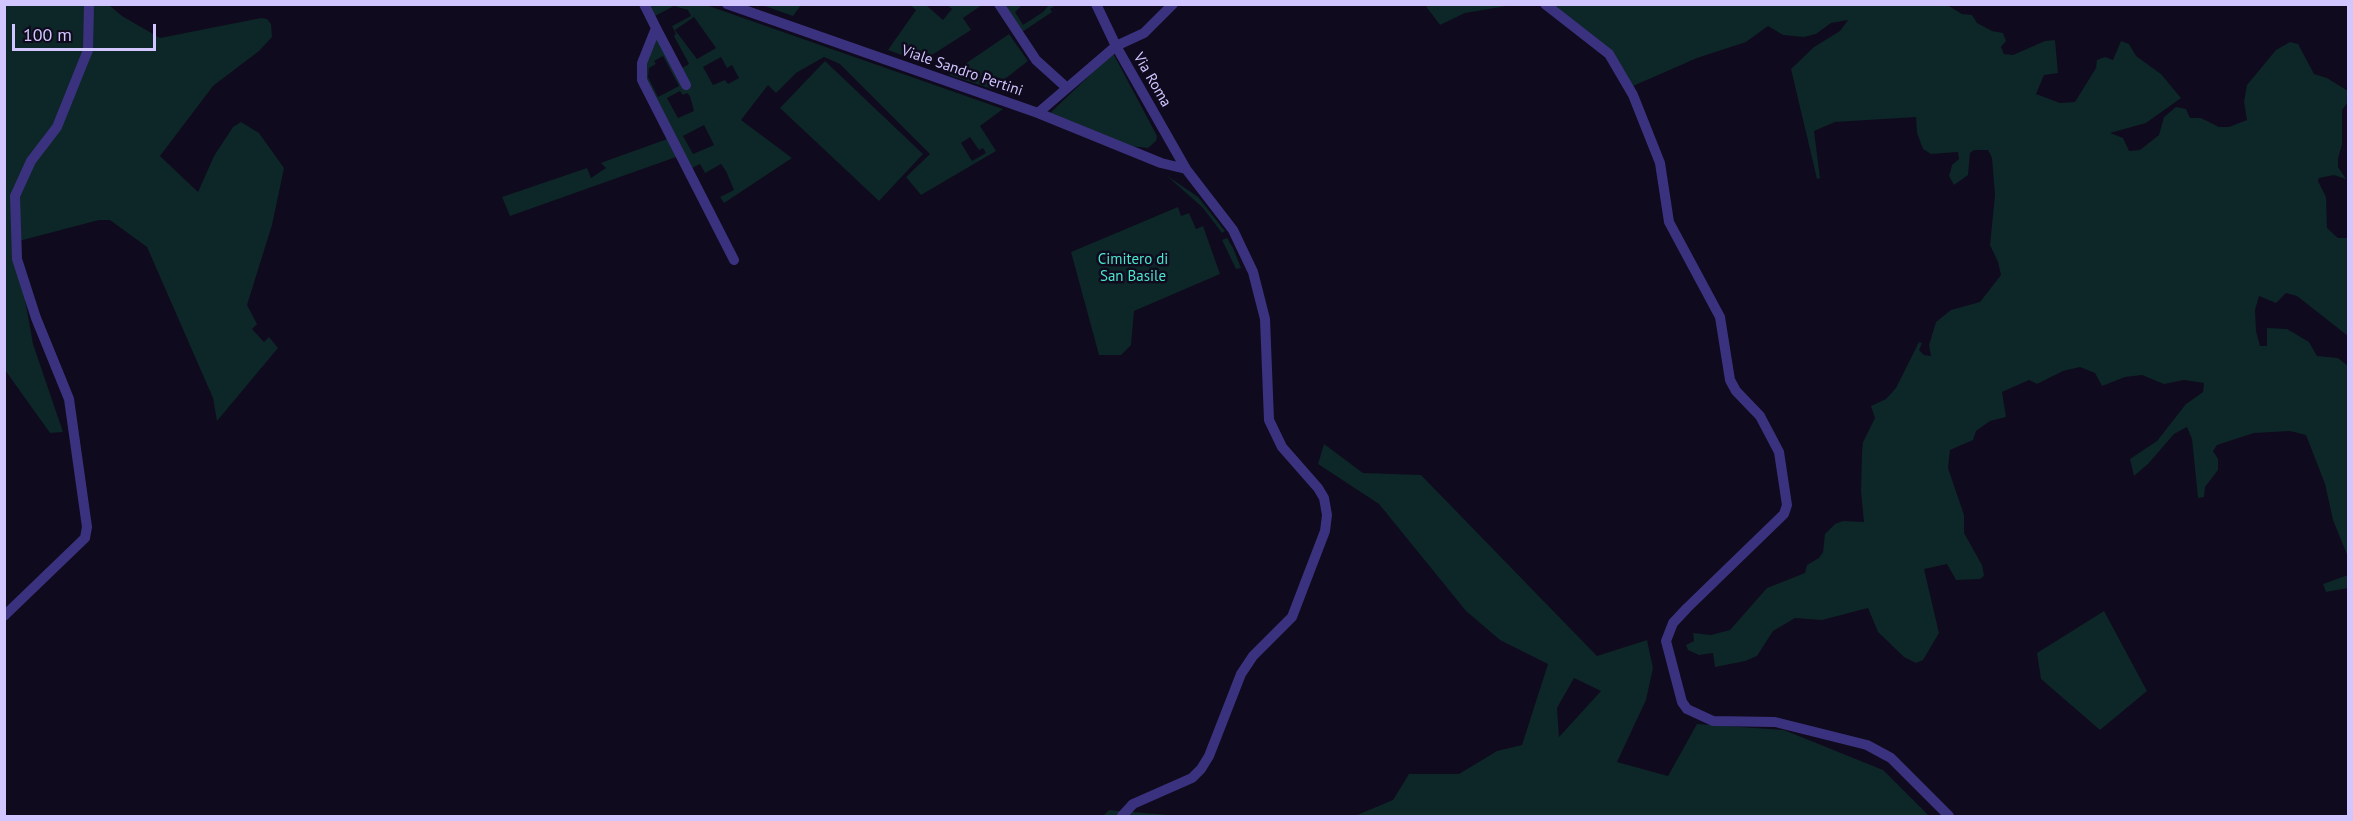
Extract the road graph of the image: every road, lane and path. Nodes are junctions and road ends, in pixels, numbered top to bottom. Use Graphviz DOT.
graph roads {
  1 [pos="88,4"];
  2 [pos="644,4"];
  3 [pos="727,4"];
  4 [pos="999,4"];
  5 [pos="1096,4"];
  6 [pos="1173,4"];
  7 [pos="1545,4"];
  8 [pos="656,28"];
  9 [pos="1116,46"];
  10 [pos="686,85"];
  11 [pos="1067,88"];
  12 [pos="1038,113"];
  13 [pos="1186,169"];
  14 [pos="734,260"];
  15 [pos="4,616"];
  16 [pos="1122,816"];
  17 [pos="1949,816"];
  1 -- 15 [label="street"];
  2 -- 8 [label="street"];
  3 -- 12 [label="street, Viale Sandro Pertini"];
  4 -- 11 [label="street"];
  5 -- 9 [label="street, Via Roma"];
  6 -- 9 [label="street"];
  7 -- 17 [label="street"];
  8 -- 10 [label="street"];
  8 -- 14 [label="street"];
  9 -- 11 [label="street"];
  9 -- 13 [label="street, Via Roma"];
  11 -- 12 [label="street"];
  12 -- 13 [label="street, Viale Sandro Pertini"];
  13 -- 16 [label="street, Via Roma"];
}
